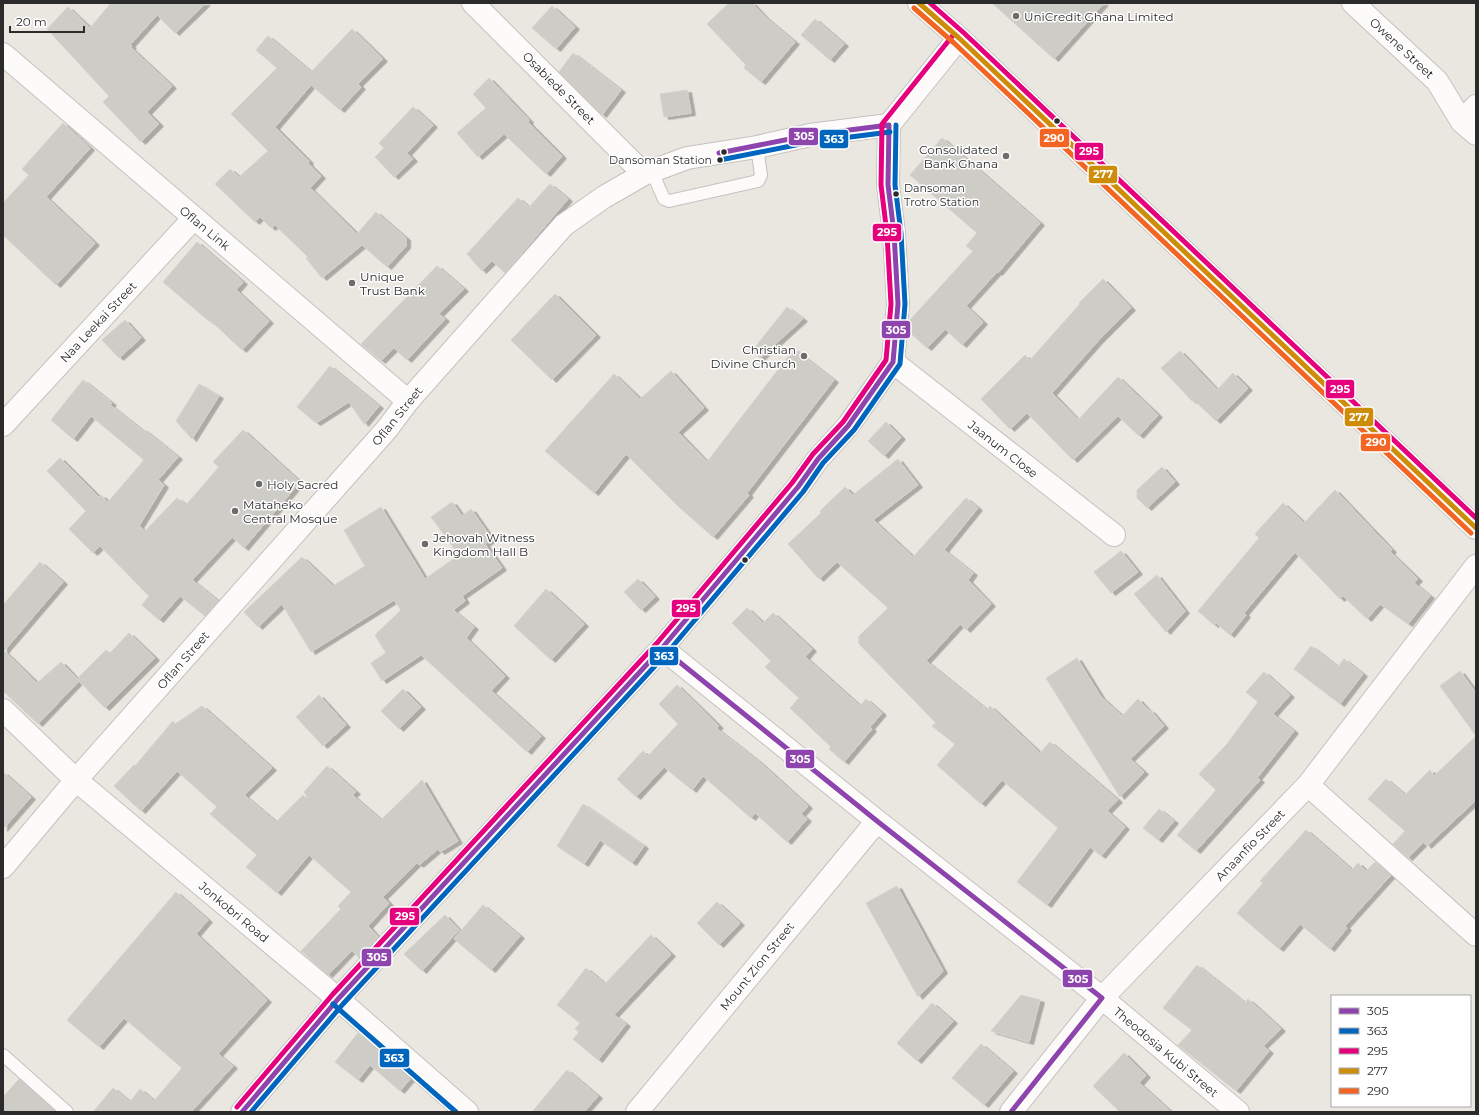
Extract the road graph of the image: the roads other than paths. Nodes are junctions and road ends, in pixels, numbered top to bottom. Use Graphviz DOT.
graph roads {
  1 [pos="473,3"];
  2 [pos="919,3"];
  3 [pos="1353,3"];
  4 [pos="959,38"];
  5 [pos="3,54"];
  6 [pos="1471,121"];
  7 [pos="888,125"];
  8 [pos="757,147"];
  9 [pos="648,173"];
  10 [pos="194,218"];
  11 [pos="893,362"];
  12 [pos="408,401"];
  13 [pos="3,425"];
  14 [pos="1476,528"];
  15 [pos="1114,535"];
  16 [pos="1476,566"];
  17 [pos="662,648"];
  18 [pos="3,710"];
  19 [pos="76,780"];
  20 [pos="1308,785"];
  21 [pos="877,821"];
  22 [pos="3,867"];
  23 [pos="1476,935"];
  24 [pos="1102,998"];
  25 [pos="338,999"];
  26 [pos="3,1055"];
  27 [pos="68,1112"];
  28 [pos="242,1112"];
  29 [pos="467,1112"];
  30 [pos="636,1112"];
  31 [pos="1012,1112"];
  32 [pos="1238,1112"];
  1 -- 9 [label="street, Osabiede Street"];
  2 -- 4 [label="street"];
  3 -- 6 [label="street, Owene Street"];
  4 -- 7 [label="street"];
  4 -- 14 [label="street"];
  5 -- 10 [label="street, Oflan Link"];
  7 -- 8 [label="street, Oflan Street"];
  7 -- 11 [label="street"];
  8 -- 9 [label="street, Oflan Street"];
  8 -- 9 [label="lane"];
  9 -- 12 [label="street, Oflan Street"];
  10 -- 12 [label="street, Oflan Link"];
  10 -- 13 [label="street, Naa Leekai Street"];
  11 -- 15 [label="street, Jaanum Close"];
  11 -- 17 [label="street"];
  12 -- 19 [label="street, Oflan Street"];
  16 -- 20 [label="street, Anaanfio Street"];
  17 -- 21 [label="street, Theodosia Kubi Street"];
  17 -- 25 [label="street"];
  18 -- 19 [label="street, Jonkobri Road"];
  19 -- 22 [label="street, Oflan Street"];
  19 -- 25 [label="street, Jonkobri Road"];
  20 -- 23 [label="street"];
  20 -- 24 [label="street, Anaanfio Street"];
  21 -- 24 [label="street, Theodosia Kubi Street"];
  21 -- 30 [label="street, Mount Zion Street"];
  24 -- 31 [label="street, Anaanfio Street"];
  24 -- 32 [label="street, Theodosia Kubi Street"];
  25 -- 28 [label="street"];
  25 -- 29 [label="street, Jonkobri Road"];
  26 -- 27 [label="lane"];
}
